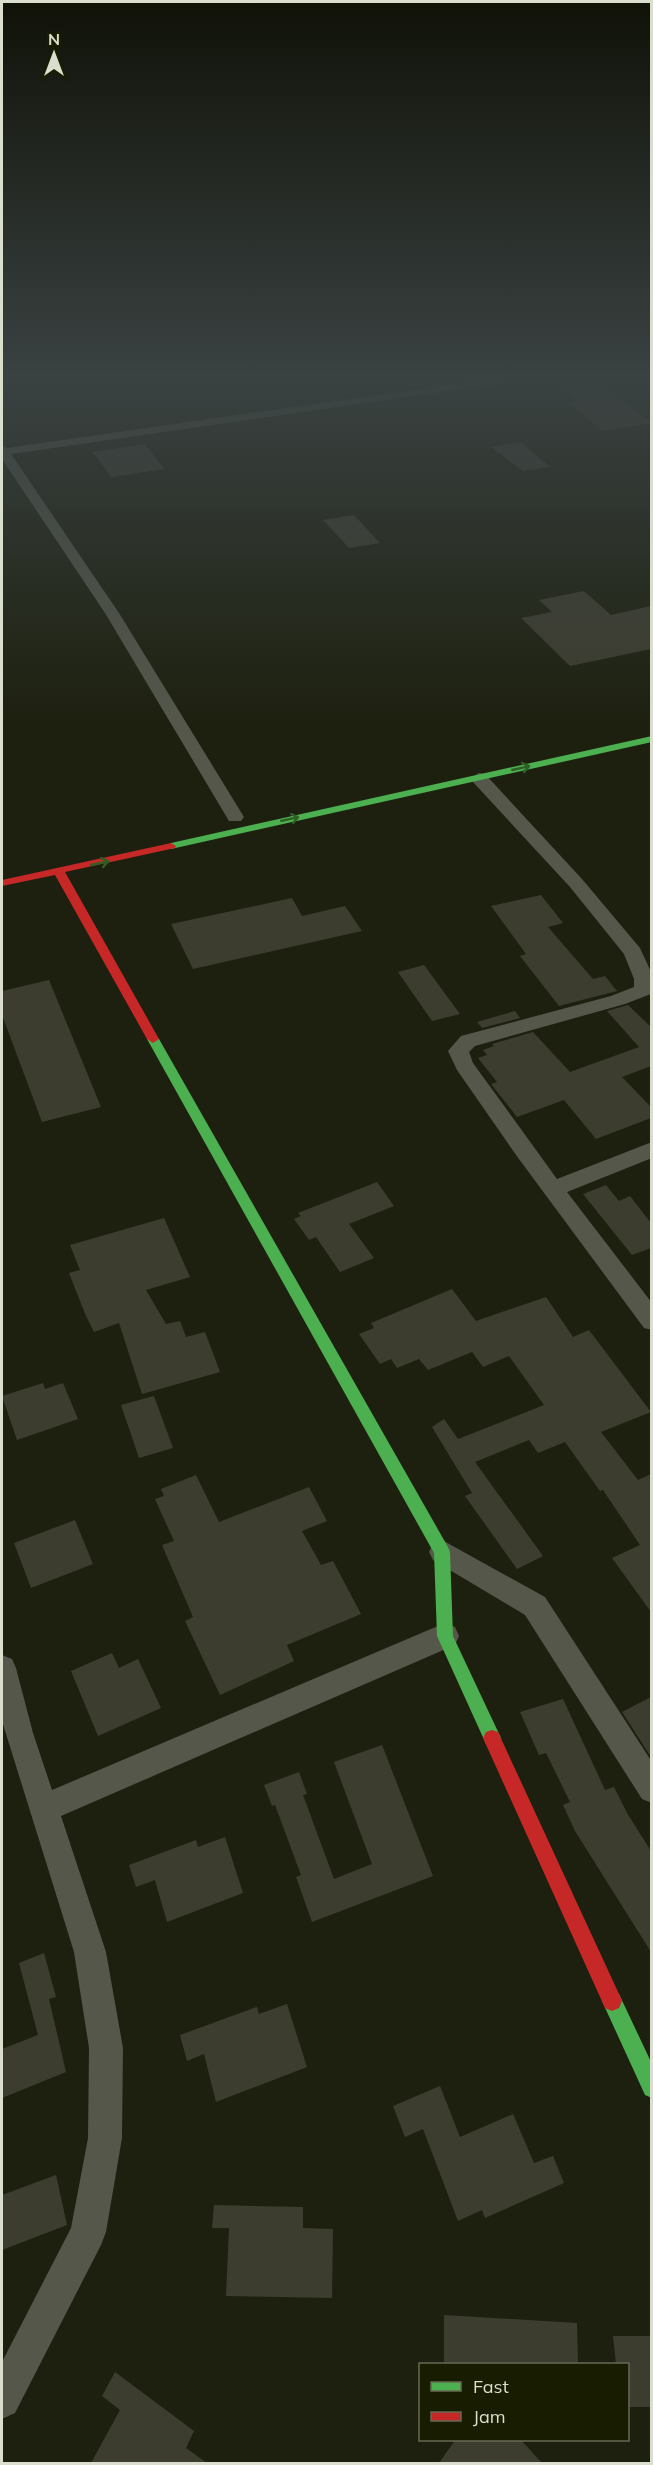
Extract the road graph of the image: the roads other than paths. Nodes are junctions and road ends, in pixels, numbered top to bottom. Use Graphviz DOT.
graph roads {
  1 [pos="32,495"];
  2 [pos="651,726"];
  3 [pos="651,739"];
  4 [pos="479,778"];
  5 [pos="360,789"];
  6 [pos="235,817"];
  7 [pos="59,872"];
  8 [pos="2,883"];
  9 [pos="651,1149"];
  10 [pos="553,1189"];
  11 [pos="651,1321"];
  12 [pos="442,1552"];
  13 [pos="445,1636"];
  14 [pos="2,1668"];
  15 [pos="651,1790"];
  16 [pos="44,1808"];
  17 [pos="651,2088"];
  18 [pos="2,2400"];
  1 -- 6 [label="street"];
  2 -- 5 [label="street"];
  4 -- 3 [label="street, one-way"];
  7 -- 4 [label="street, one-way"];
  4 -- 10 [label="street"];
  7 -- 8 [label="street"];
  7 -- 12 [label="street"];
  9 -- 10 [label="street"];
  10 -- 11 [label="street"];
  12 -- 13 [label="street"];
  12 -- 15 [label="street"];
  13 -- 16 [label="street"];
  13 -- 17 [label="street"];
  14 -- 16 [label="street"];
  16 -- 18 [label="street"];
}
